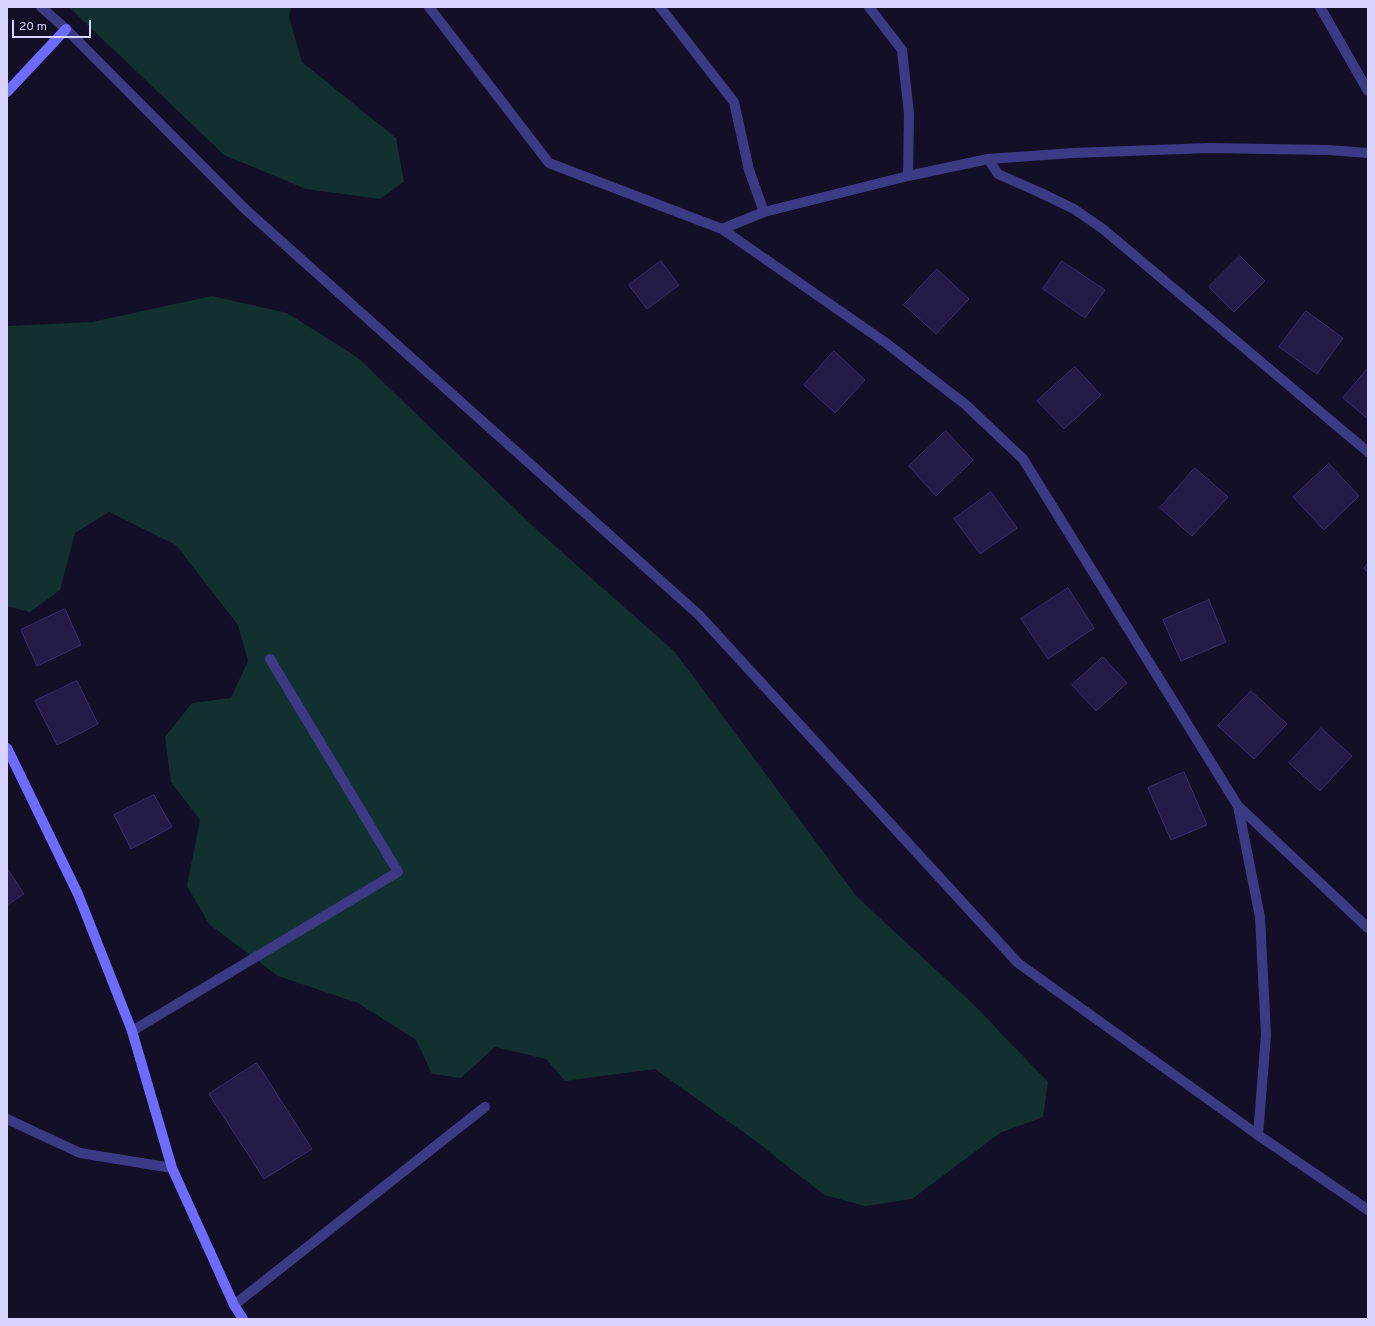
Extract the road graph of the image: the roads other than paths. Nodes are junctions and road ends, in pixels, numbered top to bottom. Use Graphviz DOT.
graph roads {
  1 [pos="41,7"];
  2 [pos="429,7"];
  3 [pos="660,7"];
  4 [pos="869,7"];
  5 [pos="1320,7"];
  6 [pos="66,29"];
  7 [pos="1368,91"];
  8 [pos="7,92"];
  9 [pos="1368,153"];
  10 [pos="988,159"];
  11 [pos="908,176"];
  12 [pos="764,212"];
  13 [pos="722,229"];
  14 [pos="1368,452"];
  15 [pos="270,659"];
  16 [pos="7,748"];
  17 [pos="1238,806"];
  18 [pos="1368,928"];
  19 [pos="132,1031"];
  20 [pos="485,1107"];
  21 [pos="7,1118"];
  22 [pos="1258,1135"];
  23 [pos="172,1168"];
  24 [pos="1368,1210"];
  25 [pos="234,1305"];
  26 [pos="243,1319"];
  1 -- 6 [label="street"];
  2 -- 13 [label="street"];
  3 -- 12 [label="street"];
  4 -- 11 [label="street"];
  5 -- 7 [label="street"];
  6 -- 8 [label="main road"];
  6 -- 22 [label="street"];
  9 -- 10 [label="street"];
  10 -- 11 [label="street"];
  10 -- 14 [label="street"];
  11 -- 12 [label="street"];
  12 -- 13 [label="street"];
  13 -- 17 [label="street"];
  15 -- 19 [label="street"];
  16 -- 19 [label="main road"];
  17 -- 18 [label="street"];
  17 -- 22 [label="street"];
  19 -- 23 [label="main road"];
  20 -- 25 [label="street"];
  21 -- 23 [label="street"];
  22 -- 24 [label="street"];
  23 -- 25 [label="main road"];
  25 -- 26 [label="main road"];
}
